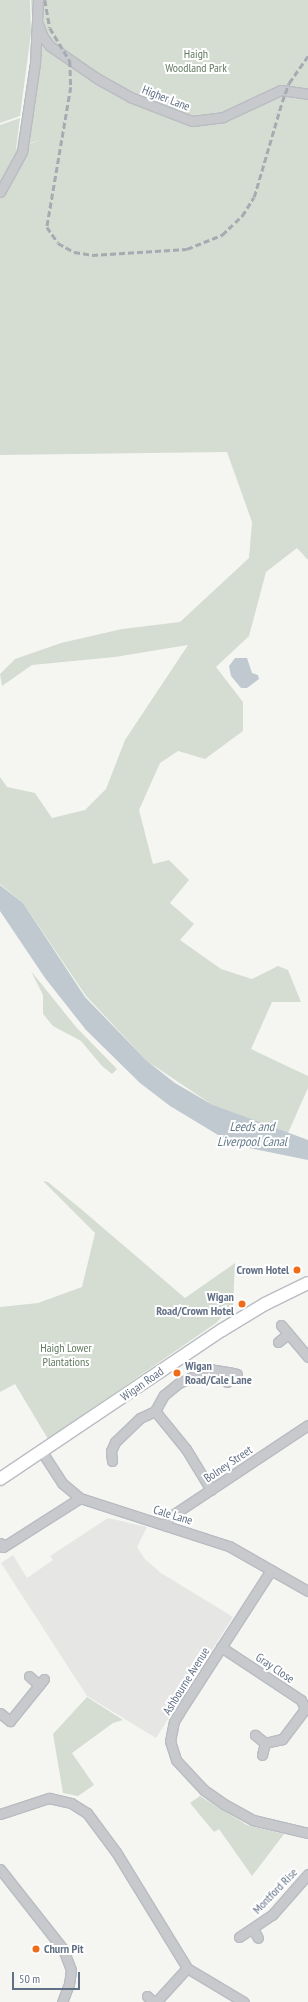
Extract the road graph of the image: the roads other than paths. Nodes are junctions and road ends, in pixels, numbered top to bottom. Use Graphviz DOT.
graph roads {
  1 [pos="38,0"];
  2 [pos="38,24"];
  3 [pos="308,94"];
  4 [pos="0,192"];
  5 [pos="308,1283"];
  6 [pos="281,1325"];
  7 [pos="288,1334"];
  8 [pos="278,1342"];
  9 [pos="308,1357"];
  10 [pos="227,1382"];
  11 [pos="155,1411"];
  12 [pos="308,1425"];
  13 [pos="42,1452"];
  14 [pos="112,1461"];
  15 [pos="0,1479"];
  16 [pos="211,1490"];
  17 [pos="80,1498"];
  18 [pos="166,1526"];
  19 [pos="1,1545"];
  20 [pos="271,1570"];
  21 [pos="308,1591"];
  22 [pos="221,1647"];
  23 [pos="29,1676"];
  24 [pos="0,1713"];
  25 [pos="255,1735"];
  26 [pos="265,1743"];
  27 [pos="262,1755"];
  28 [pos="0,1814"];
  29 [pos="308,1833"];
  30 [pos="0,1869"];
  31 [pos="308,1874"];
  32 [pos="253,1929"];
  33 [pos="239,1937"];
  34 [pos="258,1938"];
  35 [pos="187,1968"];
  36 [pos="152,2000"];
  37 [pos="62,2002"];
  38 [pos="244,2002"];
  1 -- 2 [label="street"];
  2 -- 3 [label="street, Higher Lane"];
  2 -- 4 [label="street"];
  5 -- 13 [label="main road, Wigan Road"];
  6 -- 7 [label="street"];
  7 -- 8 [label="street"];
  7 -- 9 [label="street"];
  10 -- 11 [label="street"];
  11 -- 14 [label="street"];
  11 -- 16 [label="street"];
  12 -- 16 [label="street, Bolney Street"];
  13 -- 15 [label="main road, Wigan Road"];
  13 -- 17 [label="street, Cale Lane"];
  16 -- 18 [label="street, Bolney Street"];
  17 -- 18 [label="street, Cale Lane"];
  17 -- 19 [label="street"];
  18 -- 20 [label="street, Cale Lane"];
  20 -- 21 [label="street, Cale Lane"];
  20 -- 22 [label="street, Ashbourne Avenue"];
  22 -- 26 [label="street, Gray Close"];
  22 -- 29 [label="street, Ashbourne Avenue"];
  23 -- 24 [label="street"];
  25 -- 26 [label="street"];
  26 -- 27 [label="street"];
  28 -- 35 [label="street"];
  30 -- 37 [label="street"];
  31 -- 32 [label="street, Montford Rise"];
  32 -- 33 [label="street, Montford Rise"];
  32 -- 34 [label="street"];
  35 -- 36 [label="street"];
  35 -- 38 [label="street"];
}
